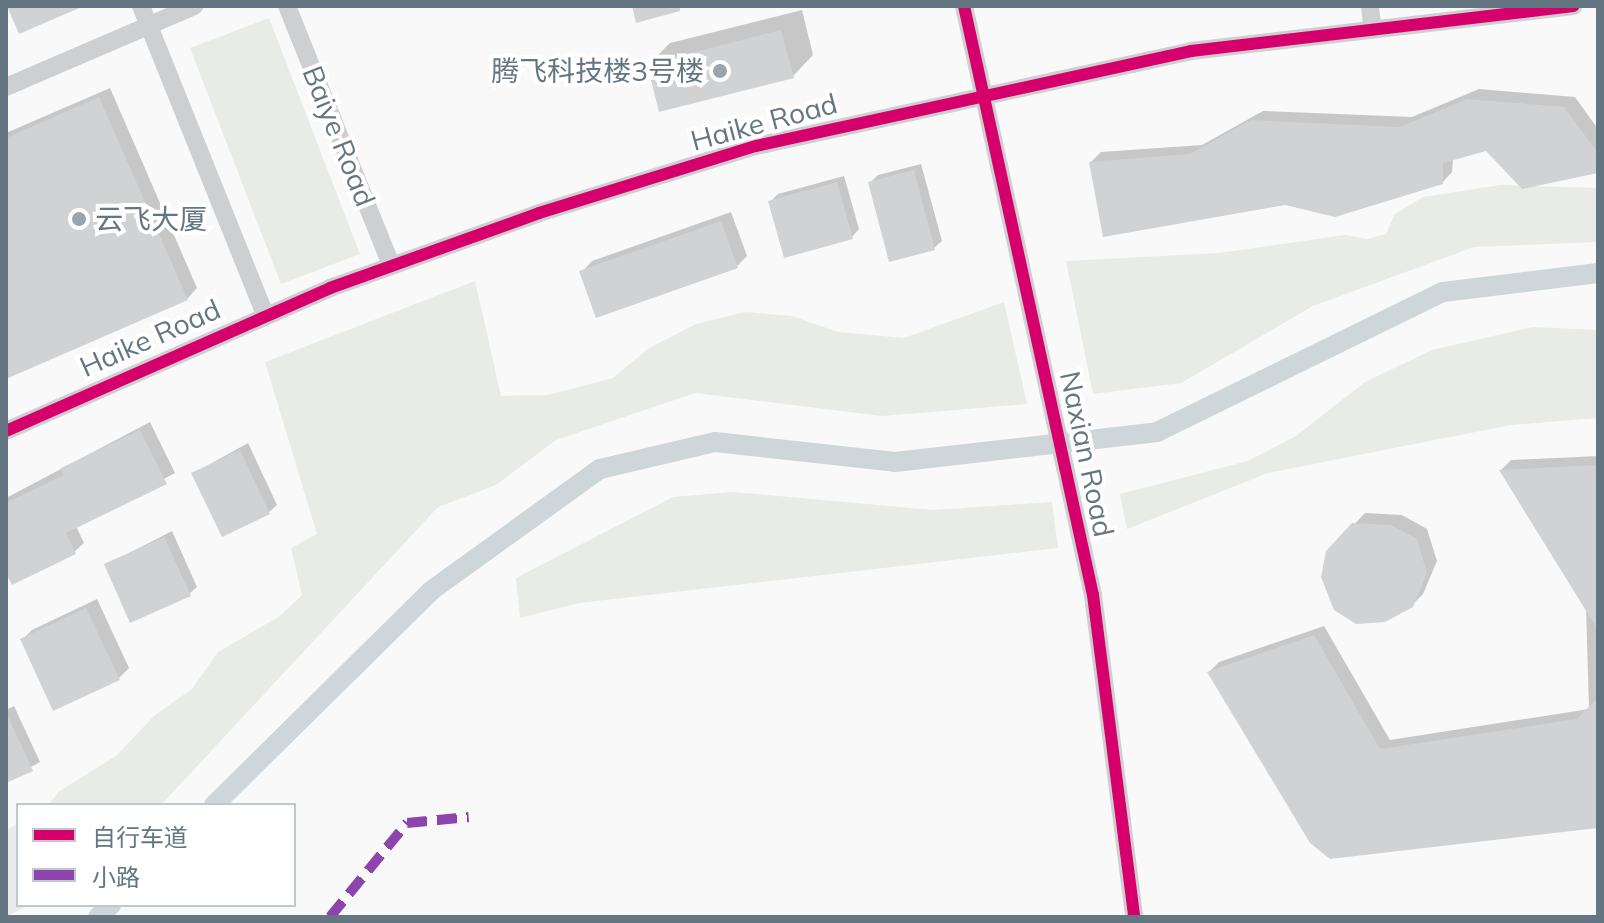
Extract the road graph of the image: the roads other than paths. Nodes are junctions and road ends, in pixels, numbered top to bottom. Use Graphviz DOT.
graph roads {
  1 [pos="141,6"];
  2 [pos="194,6"];
  3 [pos="287,6"];
  4 [pos="964,6"];
  5 [pos="1370,6"];
  6 [pos="1573,6"];
  7 [pos="149,25"];
  8 [pos="1372,26"];
  9 [pos="6,87"];
  10 [pos="983,93"];
  11 [pos="391,265"];
  12 [pos="265,315"];
  13 [pos="6,431"];
  14 [pos="1134,917"];
  1 -- 7 [label="street"];
  2 -- 7 [label="street"];
  3 -- 11 [label="street, Baiye Road"];
  4 -- 10 [label="street, Naxian Road"];
  5 -- 8 [label="street"];
  6 -- 8 [label="street, Haike Road"];
  7 -- 9 [label="street"];
  7 -- 12 [label="street"];
  8 -- 10 [label="street, Haike Road"];
  10 -- 11 [label="street, Haike Road"];
  10 -- 14 [label="street, Naxian Road"];
  11 -- 12 [label="street, Haike Road"];
  12 -- 13 [label="street, Haike Road"];
}
